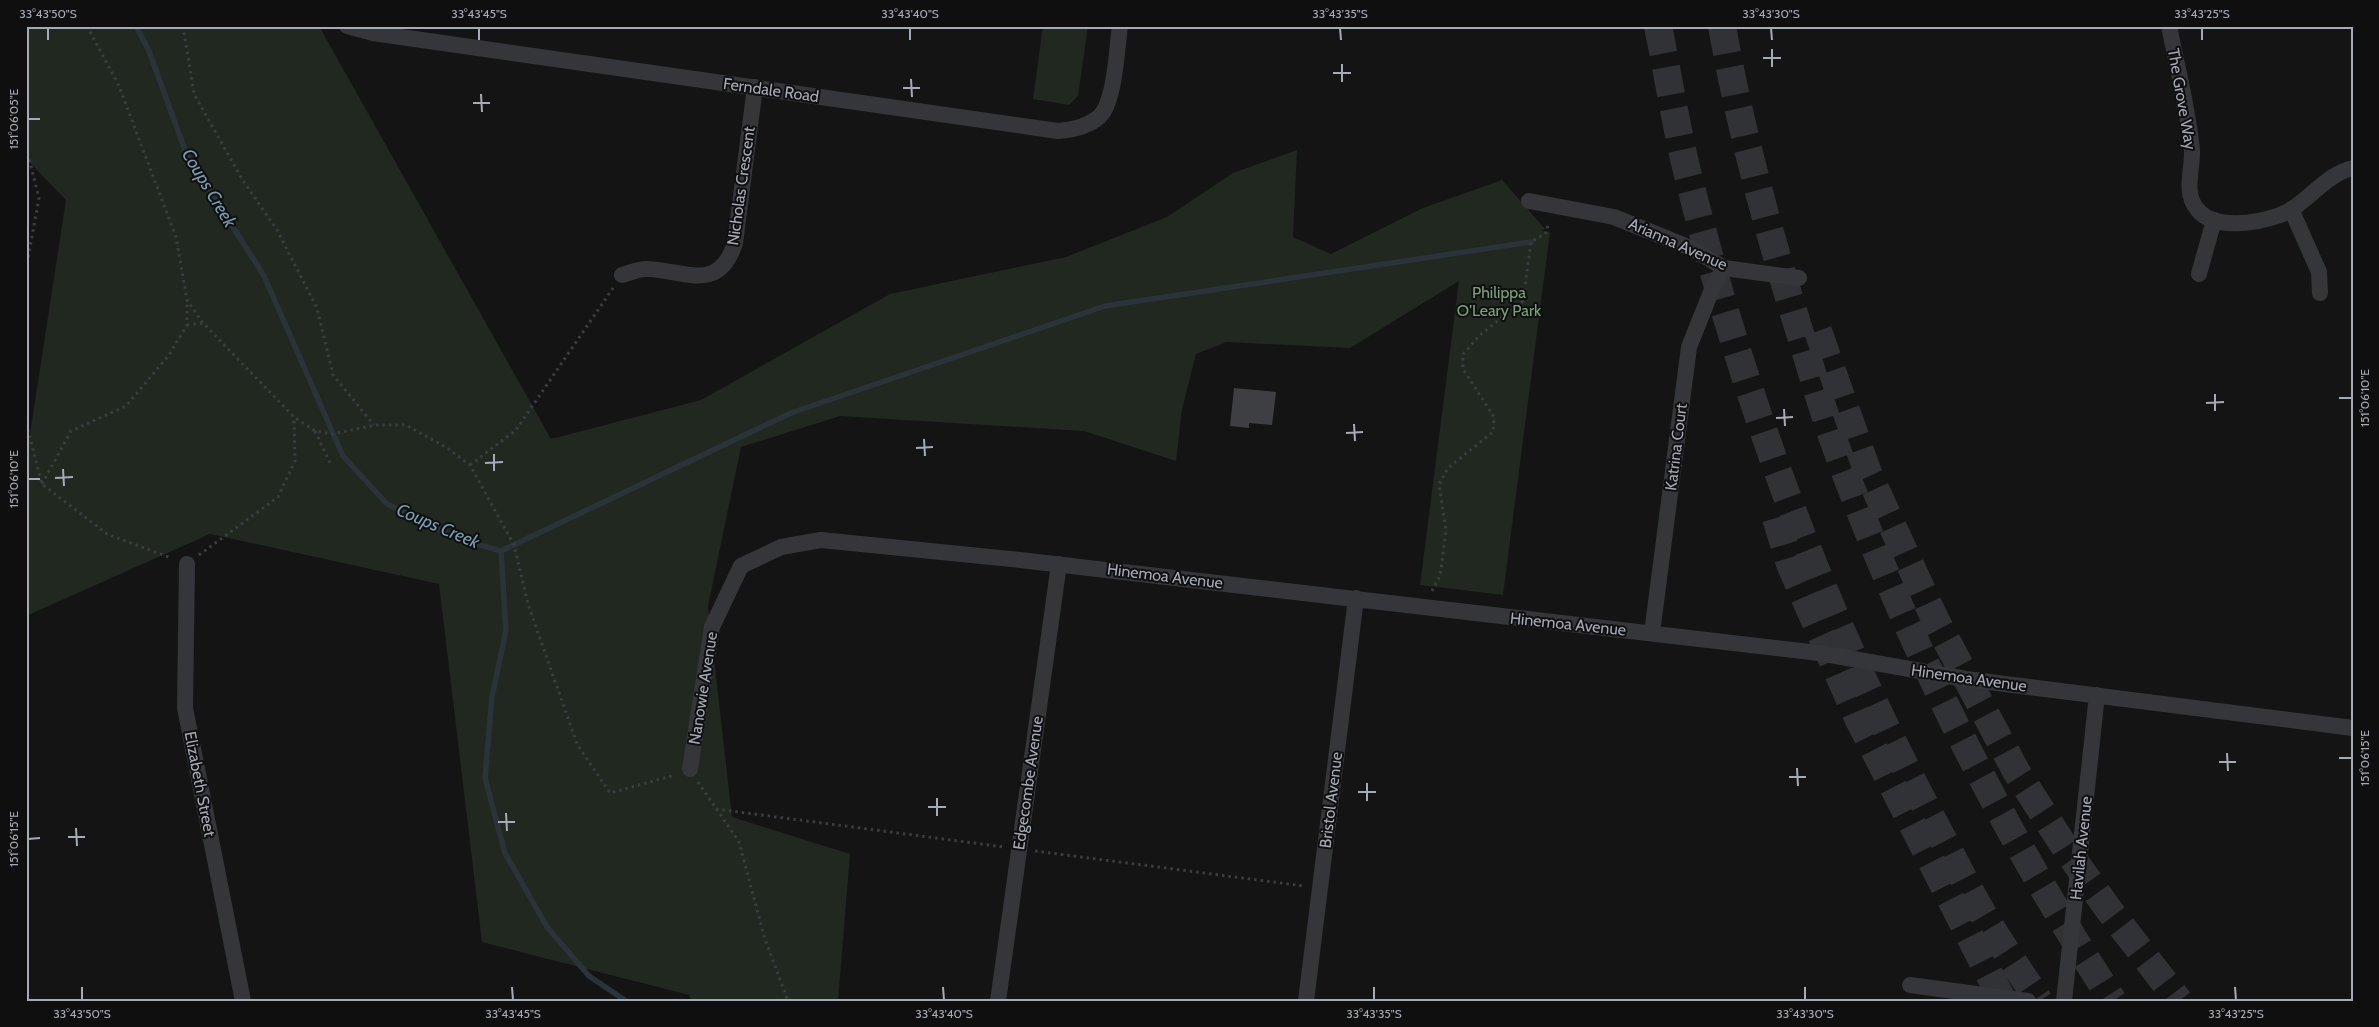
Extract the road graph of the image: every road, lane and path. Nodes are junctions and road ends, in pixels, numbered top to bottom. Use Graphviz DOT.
graph roads {
  1 [pos="87,26"];
  2 [pos="183,26"];
  3 [pos="347,26"];
  4 [pos="1120,26"];
  5 [pos="2169,26"];
  6 [pos="755,87"];
  7 [pos="26,147"];
  8 [pos="2353,168"];
  9 [pos="1529,201"];
  10 [pos="1551,205"];
  11 [pos="2291,210"];
  12 [pos="2214,220"];
  13 [pos="1724,268"];
  14 [pos="26,269"];
  15 [pos="2199,274"];
  16 [pos="622,275"];
  17 [pos="1799,278"];
  18 [pos="2320,293"];
  19 [pos="187,300"];
  20 [pos="203,323"];
  21 [pos="187,325"];
  22 [pos="294,417"];
  23 [pos="26,423"];
  24 [pos="375,425"];
  25 [pos="315,431"];
  26 [pos="331,465"];
  27 [pos="470,465"];
  28 [pos="42,484"];
  29 [pos="781,547"];
  30 [pos="187,564"];
  31 [pos="1059,564"];
  32 [pos="1356,598"];
  33 [pos="1423,607"];
  34 [pos="1652,633"];
  35 [pos="2097,695"];
  36 [pos="2353,728"];
  37 [pos="690,769"];
  38 [pos="1910,986"];
  39 [pos="243,1001"];
  40 [pos="788,1001"];
  41 [pos="998,1001"];
  42 [pos="1306,1001"];
  43 [pos="2028,1001"];
  44 [pos="2064,1001"];
  1 -- 19 [label="path"];
  2 -- 24 [label="path"];
  3 -- 6 [label="street, Ferndale Road"];
  4 -- 6 [label="street, Ferndale Road"];
  5 -- 12 [label="street, The Grove Way"];
  6 -- 16 [label="street, Nicholas Crescent"];
  7 -- 14 [label="path"];
  8 -- 11 [label="street"];
  9 -- 10 [label="street, Arianna Avenue"];
  10 -- 13 [label="street, Arianna Avenue"];
  10 -- 33 [label="path"];
  11 -- 12 [label="street"];
  11 -- 18 [label="street"];
  12 -- 15 [label="street"];
  13 -- 17 [label="street, Arianna Avenue"];
  13 -- 34 [label="street, Katrina Court"];
  16 -- 27 [label="path"];
  19 -- 20 [label="path"];
  19 -- 21 [label="path"];
  20 -- 21 [label="path"];
  20 -- 22 [label="path"];
  21 -- 28 [label="path"];
  22 -- 25 [label="path"];
  22 -- 30 [label="path"];
  23 -- 28 [label="path"];
  24 -- 25 [label="path"];
  24 -- 27 [label="path"];
  25 -- 26 [label="path"];
  27 -- 37 [label="path"];
  28 -- 30 [label="path"];
  29 -- 31 [label="street, Hinemoa Avenue"];
  29 -- 37 [label="street, Nanowie Avenue"];
  30 -- 39 [label="street, Elizabeth Street"];
  31 -- 32 [label="street, Hinemoa Avenue"];
  31 -- 41 [label="street, Edgecombe Avenue"];
  32 -- 33 [label="street, Hinemoa Avenue"];
  32 -- 42 [label="street, Bristol Avenue"];
  33 -- 34 [label="street, Hinemoa Avenue"];
  34 -- 35 [label="street, Hinemoa Avenue"];
  35 -- 36 [label="street, Hinemoa Avenue"];
  35 -- 44 [label="street, Havilah Avenue"];
  37 -- 40 [label="path"];
  38 -- 43 [label="street"];
}
